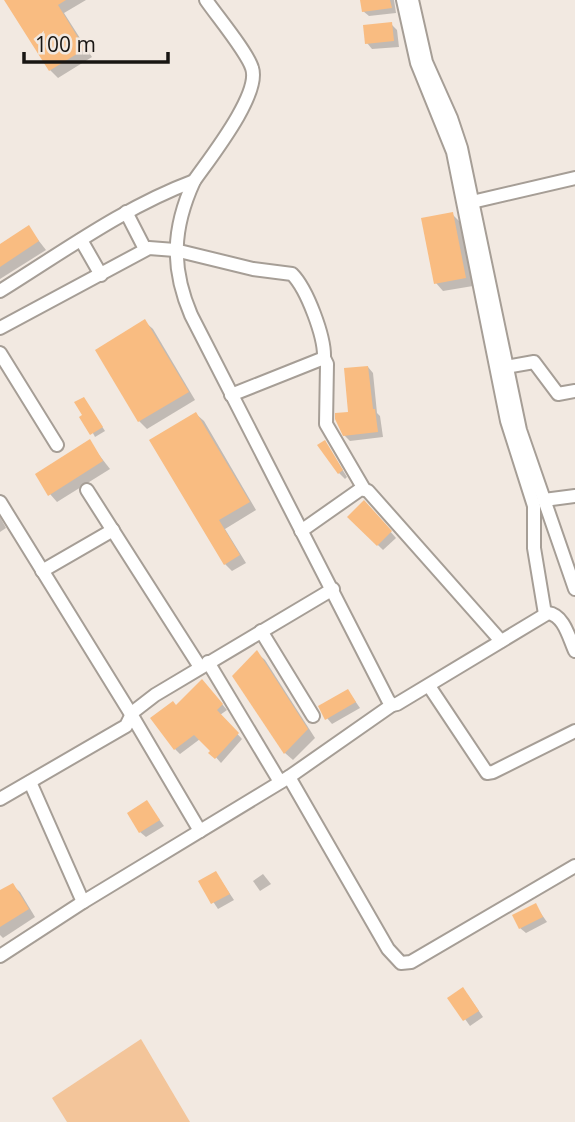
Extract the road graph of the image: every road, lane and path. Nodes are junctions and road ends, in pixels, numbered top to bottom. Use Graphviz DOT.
graph roads {
  1 [pos="206,0"];
  2 [pos="403,0"];
  3 [pos="412,0"];
  4 [pos="575,178"];
  5 [pos="194,181"];
  6 [pos="472,202"];
  7 [pos="126,212"];
  8 [pos="81,240"];
  9 [pos="145,249"];
  10 [pos="176,250"];
  11 [pos="101,275"];
  12 [pos="0,291"];
  13 [pos="0,328"];
  14 [pos="0,353"];
  15 [pos="324,358"];
  16 [pos="506,367"];
  17 [pos="575,391"];
  18 [pos="232,395"];
  19 [pos="57,445"];
  20 [pos="87,489"];
  21 [pos="364,489"];
  22 [pos="575,496"];
  23 [pos="544,500"];
  24 [pos="0,502"];
  25 [pos="113,530"];
  26 [pos="301,531"];
  27 [pos="42,570"];
  28 [pos="333,589"];
  29 [pos="575,589"];
  30 [pos="545,614"];
  31 [pos="261,631"];
  32 [pos="501,641"];
  33 [pos="575,651"];
  34 [pos="204,664"];
  35 [pos="429,686"];
  36 [pos="392,705"];
  37 [pos="131,714"];
  38 [pos="313,716"];
  39 [pos="575,731"];
  40 [pos="284,779"];
  41 [pos="30,782"];
  42 [pos="0,799"];
  43 [pos="200,831"];
  44 [pos="575,866"];
  45 [pos="83,902"];
  46 [pos="0,956"];
  1 -- 5 [label="street"];
  2 -- 30 [label="street"];
  3 -- 6 [label="street"];
  4 -- 6 [label="street"];
  5 -- 7 [label="street"];
  5 -- 10 [label="street"];
  6 -- 16 [label="street"];
  7 -- 8 [label="street"];
  7 -- 9 [label="street"];
  8 -- 11 [label="street"];
  8 -- 12 [label="street"];
  9 -- 10 [label="street"];
  9 -- 11 [label="street"];
  10 -- 15 [label="street"];
  10 -- 18 [label="street"];
  11 -- 13 [label="street"];
  14 -- 19 [label="street"];
  15 -- 18 [label="street"];
  15 -- 21 [label="street"];
  16 -- 17 [label="street"];
  16 -- 23 [label="street"];
  18 -- 26 [label="street"];
  20 -- 25 [label="street"];
  21 -- 26 [label="street"];
  21 -- 32 [label="street"];
  22 -- 23 [label="street"];
  23 -- 29 [label="street"];
  24 -- 27 [label="street"];
  25 -- 27 [label="street"];
  25 -- 34 [label="street"];
  26 -- 28 [label="street"];
  27 -- 37 [label="street"];
  28 -- 31 [label="street"];
  28 -- 36 [label="street"];
  30 -- 32 [label="street"];
  30 -- 33 [label="street"];
  31 -- 34 [label="street"];
  31 -- 38 [label="street"];
  32 -- 35 [label="street"];
  34 -- 37 [label="street"];
  34 -- 40 [label="street"];
  35 -- 36 [label="street"];
  35 -- 39 [label="street"];
  36 -- 40 [label="street"];
  37 -- 41 [label="street"];
  37 -- 43 [label="street"];
  40 -- 43 [label="street"];
  40 -- 44 [label="street"];
  41 -- 42 [label="street"];
  41 -- 45 [label="street"];
  43 -- 45 [label="street"];
  45 -- 46 [label="street"];
}
